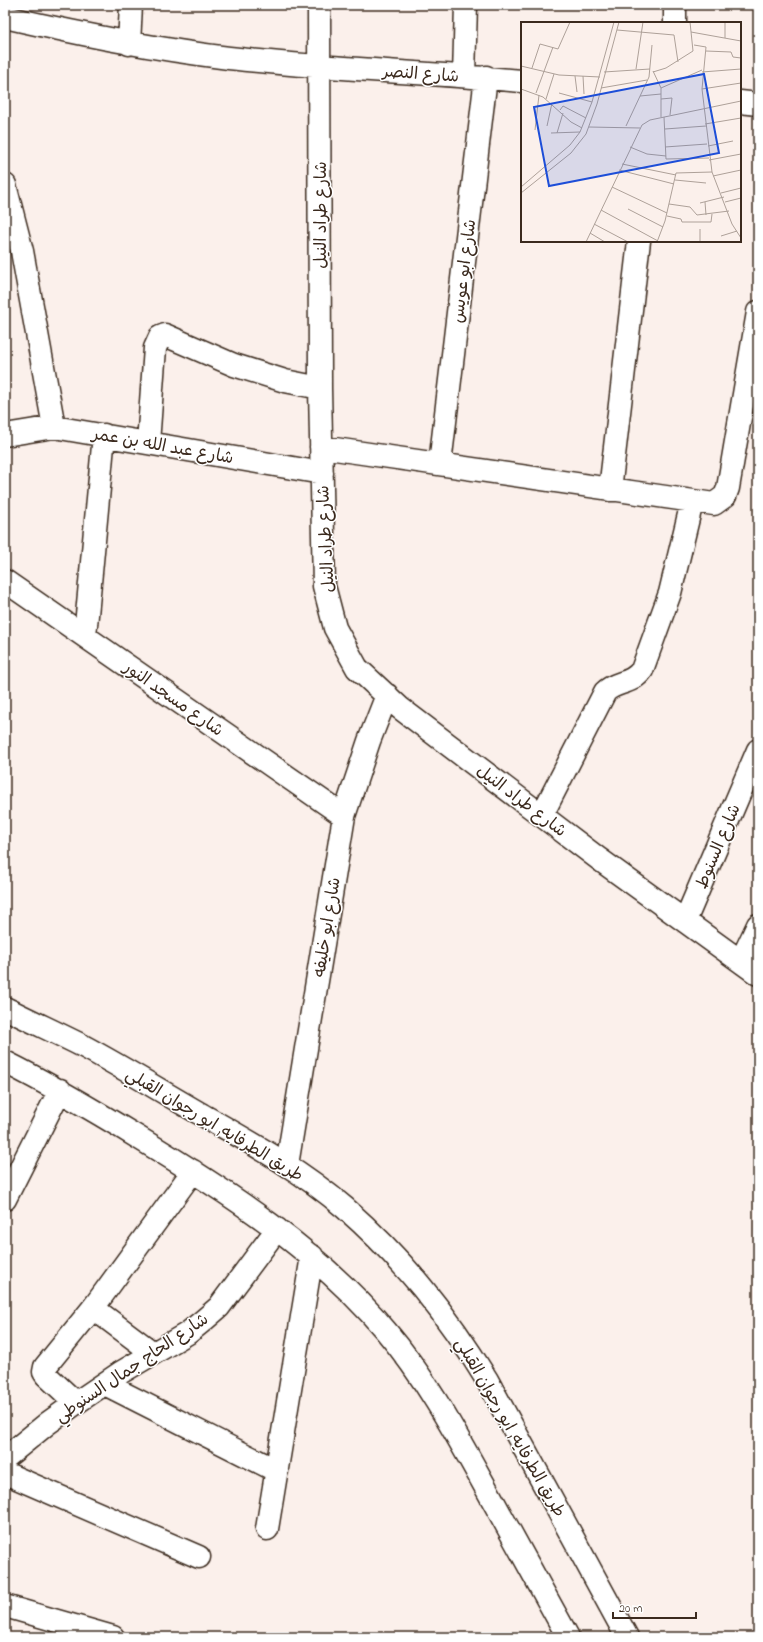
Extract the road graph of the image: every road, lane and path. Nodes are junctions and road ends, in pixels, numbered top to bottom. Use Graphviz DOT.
graph roads {
  1 [pos="131,5"];
  2 [pos="319,5"];
  3 [pos="466,5"];
  4 [pos="675,5"];
  5 [pos="5,17"];
  6 [pos="675,22"];
  7 [pos="129,44"];
  8 [pos="320,66"];
  9 [pos="464,76"];
  10 [pos="486,78"];
  11 [pos="521,81"];
  12 [pos="741,102"];
  13 [pos="758,104"];
  14 [pos="5,185"];
  15 [pos="639,242"];
  16 [pos="758,312"];
  17 [pos="320,388"];
  18 [pos="54,427"];
  19 [pos="5,435"];
  20 [pos="104,435"];
  21 [pos="148,443"];
  22 [pos="321,447"];
  23 [pos="440,464"];
  24 [pos="322,473"];
  25 [pos="610,490"];
  26 [pos="692,502"];
  27 [pos="5,581"];
  28 [pos="85,636"];
  29 [pos="387,695"];
  30 [pos="758,750"];
  31 [pos="542,815"];
  32 [pos="344,816"];
  33 [pos="685,920"];
  34 [pos="758,925"];
  35 [pos="750,968"];
  36 [pos="5,1008"];
  37 [pos="5,1062"];
  38 [pos="60,1090"];
  39 [pos="287,1165"];
  40 [pos="193,1171"];
  41 [pos="5,1199"];
  42 [pos="277,1229"];
  43 [pos="312,1256"];
  44 [pos="94,1308"];
  45 [pos="153,1353"];
  46 [pos="104,1384"];
  47 [pos="76,1403"];
  48 [pos="5,1458"];
  49 [pos="277,1471"];
  50 [pos="5,1473"];
  51 [pos="267,1529"];
  52 [pos="199,1557"];
  53 [pos="5,1606"];
  54 [pos="112,1637"];
  55 [pos="568,1637"];
  56 [pos="627,1637"];
  1 -- 7 [label="street"];
  2 -- 8 [label="street, شارع طراد النيل"];
  3 -- 9 [label="street"];
  4 -- 6 [label="street"];
  5 -- 7 [label="street, شارع النصر"];
  7 -- 8 [label="street, شارع النصر"];
  8 -- 9 [label="street, شارع النصر"];
  8 -- 17 [label="street, شارع طراد النيل"];
  9 -- 10 [label="street, شارع النصر"];
  10 -- 11 [label="street, شارع النصر"];
  10 -- 23 [label="street, شارع ابو عويس"];
  12 -- 13 [label="street"];
  14 -- 18 [label="street"];
  15 -- 25 [label="street"];
  16 -- 26 [label="street"];
  17 -- 21 [label="street"];
  17 -- 22 [label="street, شارع طراد النيل"];
  18 -- 19 [label="street, شارع عبد الله بن عمر"];
  18 -- 20 [label="street, شارع عبد الله بن عمر"];
  20 -- 21 [label="street, شارع عبد الله بن عمر"];
  20 -- 28 [label="street"];
  21 -- 24 [label="street, شارع عبد الله بن عمر"];
  22 -- 23 [label="street"];
  22 -- 24 [label="street, شارع طراد النيل"];
  23 -- 25 [label="street"];
  24 -- 29 [label="street, شارع طراد النيل"];
  25 -- 26 [label="street"];
  26 -- 31 [label="street"];
  27 -- 28 [label="street, شارع مسجد النور"];
  28 -- 32 [label="street, شارع مسجد النور"];
  29 -- 31 [label="street, شارع طراد النيل"];
  29 -- 32 [label="street, شارع ابو خليفه"];
  30 -- 33 [label="street, شارع السنوط"];
  31 -- 33 [label="street, شارع طراد النيل"];
  32 -- 39 [label="street, شارع ابو خليفه"];
  33 -- 35 [label="street, شارع طراد النيل"];
  34 -- 35 [label="street"];
  36 -- 39 [label="street, طريق الطرفايه, ابو رجوان القبلي"];
  37 -- 38 [label="street"];
  38 -- 40 [label="street"];
  38 -- 41 [label="street"];
  39 -- 56 [label="street, طريق الطرفايه, ابو رجوان القبلي"];
  40 -- 42 [label="street"];
  40 -- 44 [label="street"];
  42 -- 43 [label="street"];
  42 -- 45 [label="street, شارع الحاج جمال السنوطي"];
  43 -- 49 [label="street"];
  43 -- 55 [label="street"];
  44 -- 45 [label="street"];
  44 -- 47 [label="street"];
  45 -- 46 [label="street, شارع الحاج جمال السنوطي"];
  46 -- 47 [label="street, شارع الحاج جمال السنوطي"];
  46 -- 49 [label="street"];
  47 -- 48 [label="street, شارع الحاج جمال السنوطي"];
  49 -- 51 [label="street"];
  50 -- 52 [label="street"];
  53 -- 54 [label="street"];
}
